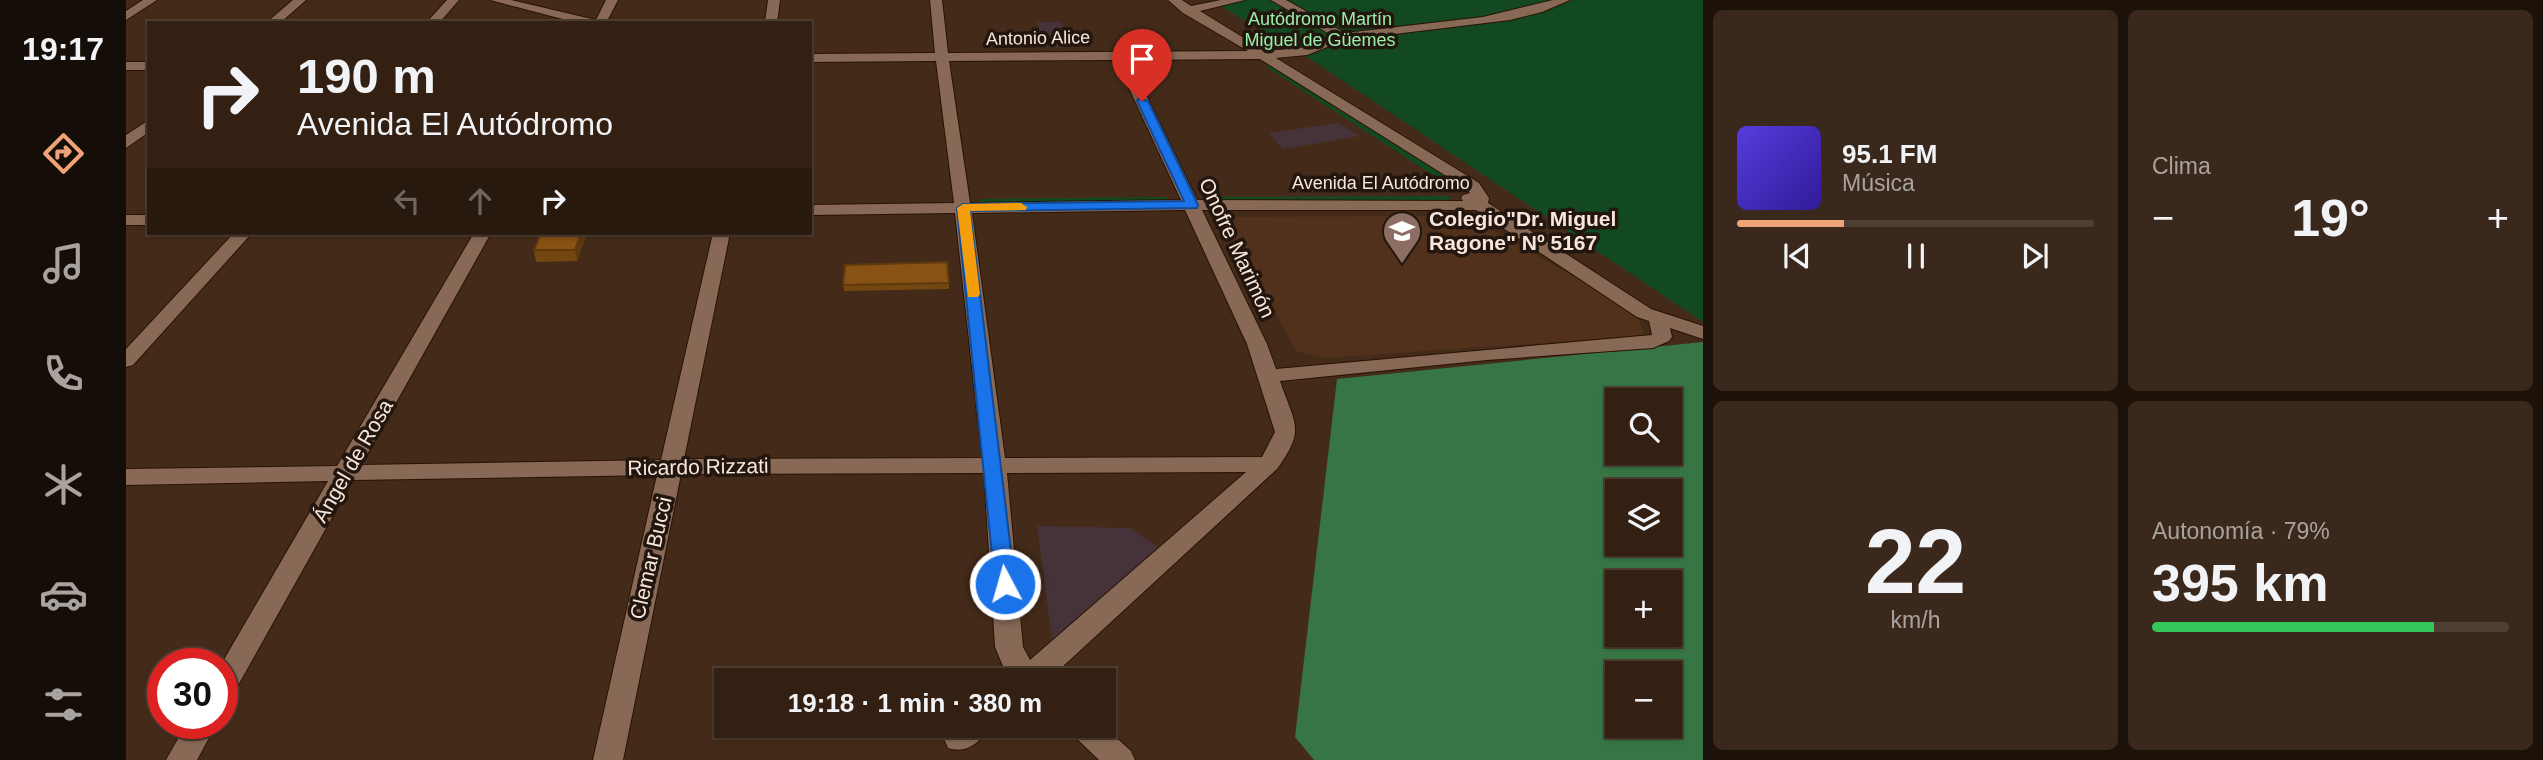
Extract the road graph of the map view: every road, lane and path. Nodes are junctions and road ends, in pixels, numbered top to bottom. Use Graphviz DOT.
graph roads {
  1 [pos="151,0"];
  2 [pos="300,0"];
  3 [pos="453,0"];
  4 [pos="496,0"];
  5 [pos="611,0"];
  6 [pos="774,0"];
  7 [pos="936,0"];
  8 [pos="1157,0"];
  9 [pos="1239,0"];
  10 [pos="1277,0"];
  11 [pos="1564,0"];
  12 [pos="1179,7"];
  13 [pos="126,16"];
  14 [pos="274,21"];
  15 [pos="434,21"];
  16 [pos="585,21"];
  17 [pos="601,21"];
  18 [pos="771,21"];
  19 [pos="1343,37"];
  20 [pos="1240,54"];
  21 [pos="1120,55"];
  22 [pos="1266,55"];
  23 [pos="941,57"];
  24 [pos="812,58"];
  25 [pos="126,66"];
  26 [pos="147,66"];
  27 [pos="147,126"];
  28 [pos="126,143"];
  29 [pos="1469,194"];
  30 [pos="812,198"];
  31 [pos="1189,199"];
  32 [pos="962,202"];
  33 [pos="126,207"];
  34 [pos="147,207"];
  35 [pos="812,210"];
  36 [pos="126,220"];
  37 [pos="147,220"];
  38 [pos="241,235"];
  39 [pos="481,235"];
  40 [pos="720,235"];
  41 [pos="1658,319"];
  42 [pos="1703,333"];
  43 [pos="126,361"];
  44 [pos="1268,376"];
  45 [pos="993,464"];
  46 [pos="1269,464"];
  47 [pos="673,467"];
  48 [pos="347,471"];
  49 [pos="126,477"];
  50 [pos="238,660"];
  51 [pos="1019,668"];
  52 [pos="1041,668"];
  53 [pos="1096,738"];
  54 [pos="193,739"];
  55 [pos="181,760"];
  56 [pos="608,760"];
  57 [pos="1120,760"];
  1 -- 13 [label="street"];
  2 -- 14 [label="street"];
  3 -- 15 [label="street"];
  4 -- 16 [label="street"];
  5 -- 17 [label="street"];
  6 -- 18 [label="street"];
  7 -- 23 [label="street"];
  8 -- 12 [label="street"];
  9 -- 12 [label="street"];
  10 -- 19 [label="street"];
  11 -- 19 [label="street, Antonio Alice"];
  12 -- 20 [label="street"];
  12 -- 22 [label="street"];
  19 -- 22 [label="street, Antonio Alice"];
  20 -- 21 [label="street, Antonio Alice"];
  20 -- 22 [label="street, Antonio Alice"];
  20 -- 29 [label="street"];
  21 -- 23 [label="street, Antonio Alice"];
  21 -- 31 [label="street, Onofre Marimón"];
  22 -- 29 [label="street"];
  23 -- 24 [label="street, Antonio Alice"];
  23 -- 32 [label="street"];
  25 -- 26 [label="street"];
  27 -- 28 [label="street"];
  29 -- 31 [label="street, Avenida El Autódromo"];
  29 -- 31 [label="street, Avenida El Autódromo"];
  29 -- 41 [label="street"];
  30 -- 32 [label="street, Avenida El Autódromo"];
  31 -- 32 [label="street, Avenida El Autódromo"];
  31 -- 44 [label="street, Onofre Marimón"];
  32 -- 35 [label="street, Avenida El Autódromo"];
  32 -- 45 [label="street"];
  33 -- 34 [label="street"];
  36 -- 37 [label="street"];
  38 -- 43 [label="street"];
  39 -- 48 [label="street, Ángel de Rosa"];
  40 -- 47 [label="street, Clemar Bucci"];
  41 -- 42 [label="street"];
  41 -- 44 [label="street"];
  44 -- 46 [label="street, Onofre Marimón"];
  45 -- 46 [label="street, Ricardo Rizzati"];
  45 -- 47 [label="street, Ricardo Rizzati"];
  45 -- 51 [label="street"];
  46 -- 52 [label="street"];
  47 -- 48 [label="street, Ricardo Rizzati"];
  47 -- 56 [label="street, Clemar Bucci"];
  48 -- 49 [label="street, Ricardo Rizzati"];
  48 -- 50 [label="street, Ángel de Rosa"];
  53 -- 57 [label="street"];
  54 -- 55 [label="street"];
}
